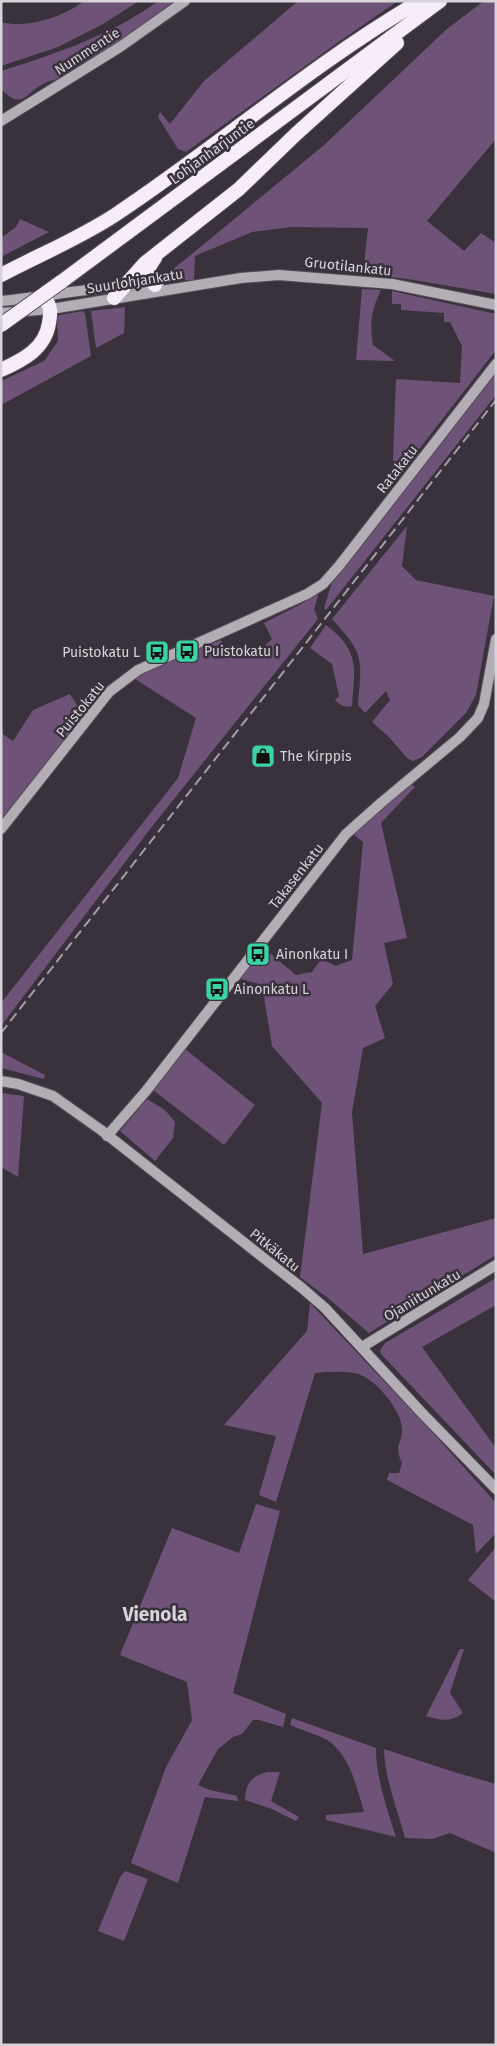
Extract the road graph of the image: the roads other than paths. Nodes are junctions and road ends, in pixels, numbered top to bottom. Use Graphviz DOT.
graph roads {
  1 [pos="185,1"];
  2 [pos="420,1"];
  3 [pos="425,1"];
  4 [pos="441,1"];
  5 [pos="1,121"];
  6 [pos="161,252"];
  7 [pos="1,274"];
  8 [pos="59,279"];
  9 [pos="125,285"];
  10 [pos="155,285"];
  11 [pos="197,285"];
  12 [pos="114,298"];
  13 [pos="1,301"];
  14 [pos="48,303"];
  15 [pos="496,305"];
  16 [pos="1,315"];
  17 [pos="1,325"];
  18 [pos="496,364"];
  19 [pos="1,370"];
  20 [pos="316,588"];
  21 [pos="496,639"];
  22 [pos="1,829"];
  23 [pos="1,1081"];
  24 [pos="108,1136"];
  25 [pos="496,1265"];
  26 [pos="362,1347"];
  27 [pos="496,1489"];
  1 -- 5 [label="street, Nummentie"];
  2 -- 7 [label="highway"];
  3 -- 8 [label="highway, Lohjanharjuntie"];
  4 -- 6 [label="highway"];
  4 -- 8 [label="highway, Lohjanharjuntie"];
  6 -- 9 [label="highway"];
  6 -- 10 [label="highway"];
  8 -- 16 [label="highway, Lohjanharjuntie"];
  8 -- 17 [label="highway, Lohjanharjuntie, bridge"];
  9 -- 10 [label="street, Suurlohjankatu"];
  9 -- 12 [label="highway"];
  9 -- 14 [label="street, Suurlohjankatu"];
  10 -- 11 [label="street, Suurlohjankatu"];
  11 -- 12 [label="street, Suurlohjankatu"];
  11 -- 15 [label="street, Gruotilankatu"];
  12 -- 14 [label="street, Suurlohjankatu"];
  13 -- 14 [label="street, Suurlohjankatu"];
  14 -- 16 [label="street, Suurlohjankatu"];
  14 -- 19 [label="highway"];
  18 -- 20 [label="street, Ratakatu"];
  20 -- 22 [label="street, Puistokatu"];
  21 -- 24 [label="street, Takasenkatu"];
  23 -- 24 [label="street, Pitkäkatu"];
  24 -- 26 [label="street, Pitkäkatu"];
  25 -- 26 [label="street, Ojaniitunkatu"];
  26 -- 27 [label="street, Pitkäkatu"];
}
